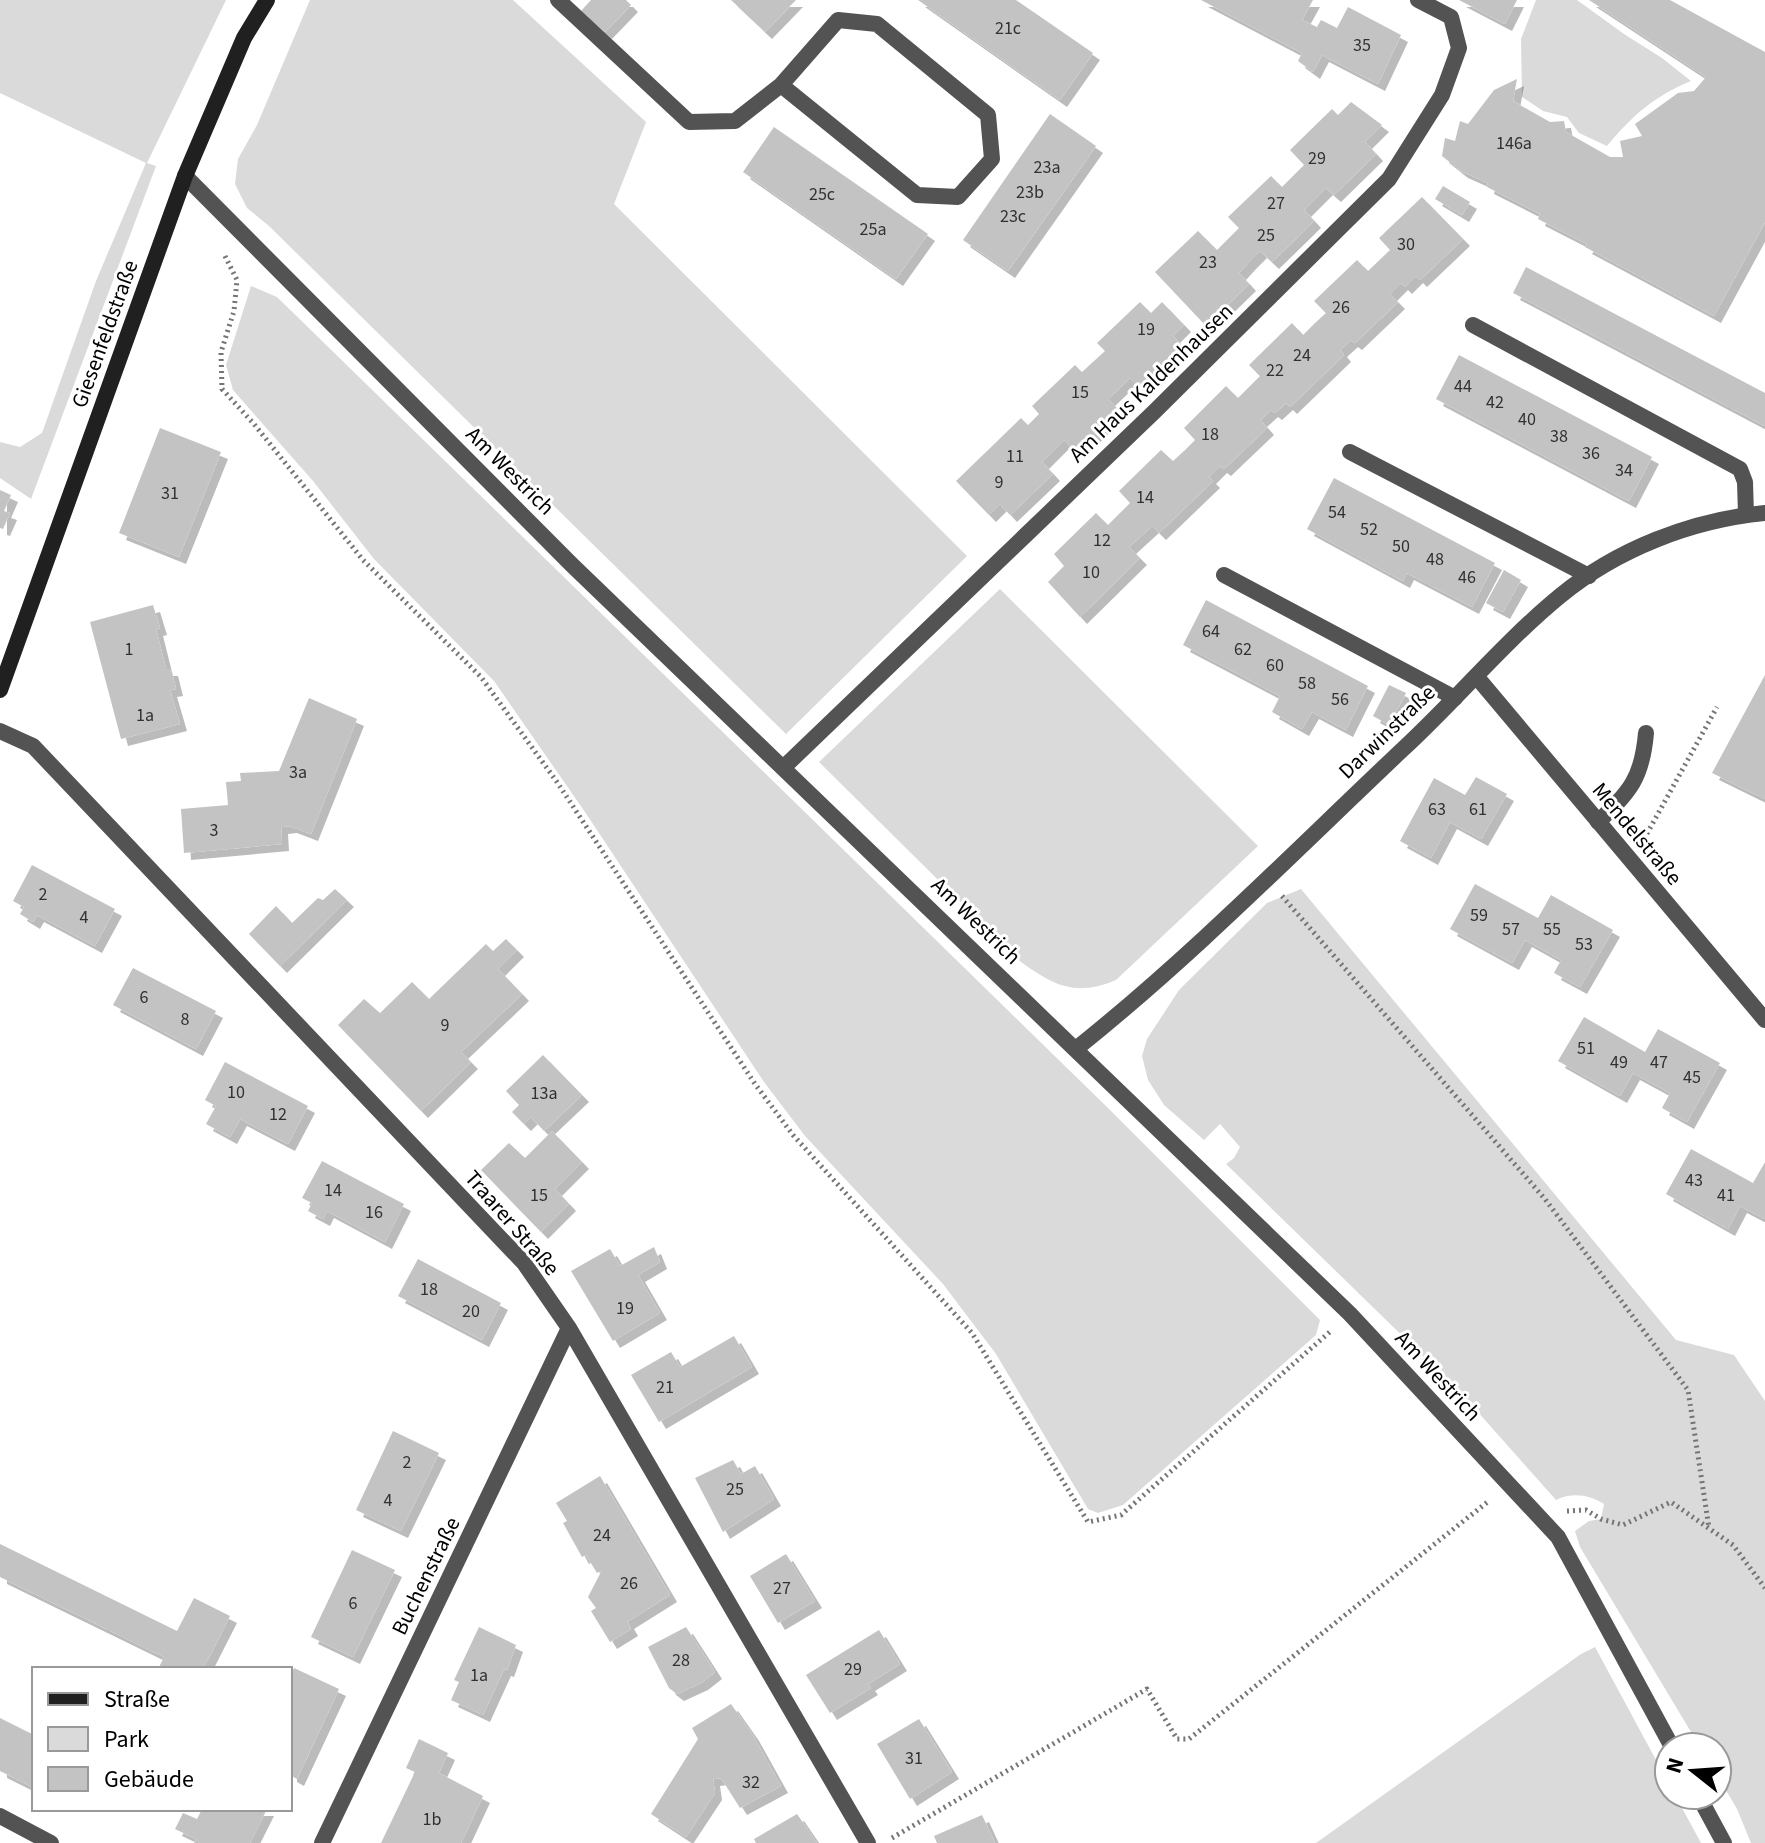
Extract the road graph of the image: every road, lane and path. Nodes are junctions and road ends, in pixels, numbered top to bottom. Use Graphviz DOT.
graph roads {
  1 [pos="267,0"];
  2 [pos="558,0"];
  3 [pos="1418,0"];
  4 [pos="781,85"];
  5 [pos="185,176"];
  6 [pos="224,254"];
  7 [pos="1473,325"];
  8 [pos="1350,452"];
  9 [pos="1765,513"];
  10 [pos="1746,515"];
  11 [pos="1224,575"];
  12 [pos="1589,576"];
  13 [pos="1476,676"];
  14 [pos="0,690"];
  15 [pos="1455,698"];
  16 [pos="1717,707"];
  17 [pos="0,731"];
  18 [pos="1646,733"];
  19 [pos="784,767"];
  20 [pos="1598,822"];
  21 [pos="1631,862"];
  22 [pos="1266,878"];
  23 [pos="1765,1020"];
  24 [pos="1077,1048"];
  25 [pos="1350,1314"];
  26 [pos="569,1328"];
  27 [pos="1509,1485"];
  28 [pos="1546,1524"];
  29 [pos="1709,1528"];
  30 [pos="1765,1588"];
  31 [pos="1663,1731"];
  32 [pos="1707,1811"];
  33 [pos="0,1816"];
  34 [pos="51,1843"];
  35 [pos="322,1843"];
  36 [pos="868,1843"];
  37 [pos="884,1843"];
  38 [pos="1724,1843"];
  1 -- 5 [label="main road, Giesenfeldstraße"];
  2 -- 4 [label="street"];
  3 -- 19 [label="street, Am Haus Kaldenhausen"];
  4 -- 4 [label="street"];
  5 -- 14 [label="main road, Giesenfeldstraße"];
  5 -- 19 [label="street, Am Westrich"];
  6 -- 25 [label="path"];
  7 -- 10 [label="street"];
  8 -- 12 [label="street"];
  9 -- 10 [label="street, Darwinstraße"];
  10 -- 12 [label="street, Darwinstraße"];
  11 -- 15 [label="street"];
  12 -- 13 [label="street, Darwinstraße"];
  13 -- 15 [label="street, Darwinstraße"];
  13 -- 20 [label="street, Mendelstraße"];
  15 -- 22 [label="street, Darwinstraße"];
  16 -- 21 [label="path"];
  17 -- 26 [label="street, Traarer Straße"];
  18 -- 20 [label="street"];
  19 -- 24 [label="street, Am Westrich"];
  20 -- 21 [label="street, Mendelstraße"];
  21 -- 23 [label="street, Mendelstraße"];
  22 -- 24 [label="street, Darwinstraße"];
  22 -- 29 [label="path"];
  24 -- 25 [label="street, Am Westrich"];
  25 -- 27 [label="street, Am Westrich"];
  26 -- 35 [label="street, Buchenstraße"];
  26 -- 36 [label="street, Traarer Straße"];
  27 -- 28 [label="street, Am Westrich"];
  27 -- 37 [label="path"];
  28 -- 29 [label="path"];
  28 -- 31 [label="street, Am Westrich"];
  29 -- 30 [label="path"];
  32 -- 38 [label="street"];
  33 -- 34 [label="street"];
}
